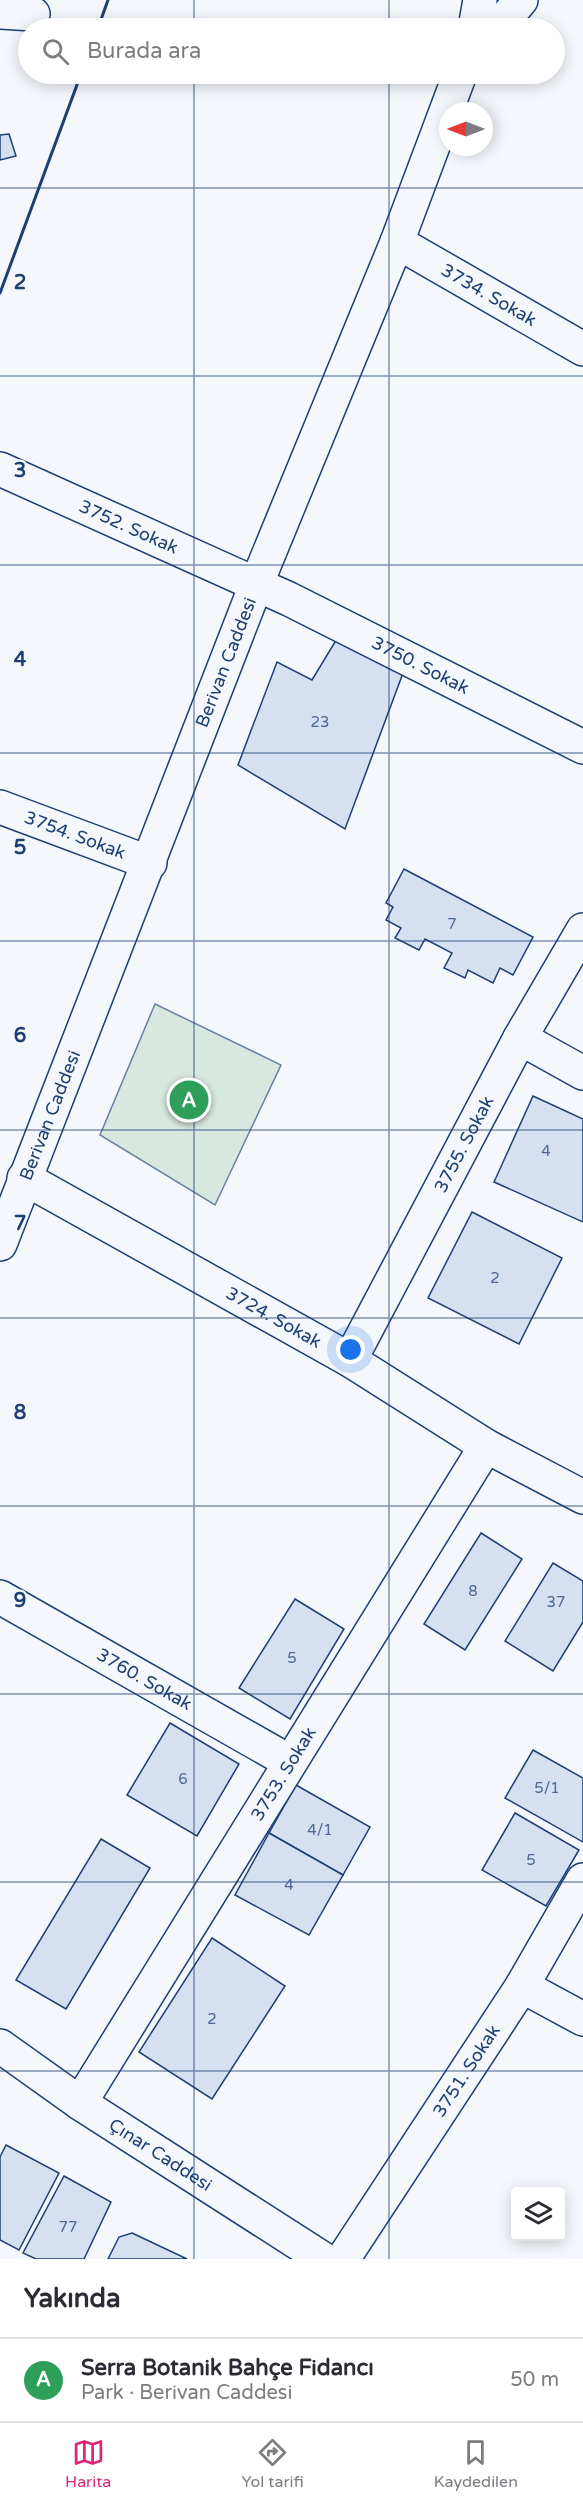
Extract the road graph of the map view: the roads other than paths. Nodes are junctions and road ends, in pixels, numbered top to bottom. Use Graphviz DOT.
graph roads {
  1 [pos="480,0"];
  2 [pos="520,0"];
  3 [pos="0,12"];
  4 [pos="33,14"];
  5 [pos="477,18"];
  6 [pos="505,18"];
  7 [pos="457,84"];
  8 [pos="397,242"];
  9 [pos="583,349"];
  10 [pos="0,469"];
  11 [pos="256,585"];
  12 [pos="583,747"];
  13 [pos="0,807"];
  14 [pos="150,863"];
  15 [pos="583,930"];
  16 [pos="520,1038"];
  17 [pos="583,1072"];
  18 [pos="24,1178"];
  19 [pos="0,1244"];
  20 [pos="350,1360"];
  21 [pos="486,1446"];
  22 [pos="583,1497"];
  23 [pos="0,1597"];
  24 [pos="290,1762"];
  25 [pos="583,1880"];
  26 [pos="522,1986"];
  27 [pos="583,2019"];
  28 [pos="0,2046"];
  29 [pos="80,2103"];
  30 [pos="323,2259"];
  31 [pos="343,2259"];
  1 -- 5 [label="street"];
  2 -- 6 [label="street"];
  3 -- 4 [label="street"];
  7 -- 8 [label="street, Berivan Caddesi"];
  8 -- 9 [label="street, 3734. Sokak"];
  8 -- 11 [label="street, Berivan Caddesi"];
  10 -- 11 [label="street, 3752. Sokak"];
  11 -- 12 [label="street, 3750. Sokak"];
  11 -- 14 [label="street, Berivan Caddesi"];
  13 -- 14 [label="street, 3754. Sokak"];
  14 -- 18 [label="street, Berivan Caddesi"];
  15 -- 16 [label="street, 3755. Sokak"];
  16 -- 17 [label="street"];
  16 -- 20 [label="street, 3755. Sokak"];
  18 -- 19 [label="street, Berivan Caddesi"];
  18 -- 20 [label="street, 3724. Sokak"];
  20 -- 21 [label="street, 3724. Sokak"];
  21 -- 22 [label="street, 3724. Sokak"];
  21 -- 24 [label="street, 3753. Sokak"];
  23 -- 24 [label="street, 3760. Sokak"];
  24 -- 29 [label="street, 3753. Sokak"];
  25 -- 26 [label="street, 3751. Sokak"];
  26 -- 27 [label="street"];
  26 -- 31 [label="street, 3751. Sokak"];
  28 -- 29 [label="street, Çınar Caddesi"];
  29 -- 30 [label="street, Çınar Caddesi"];
}
